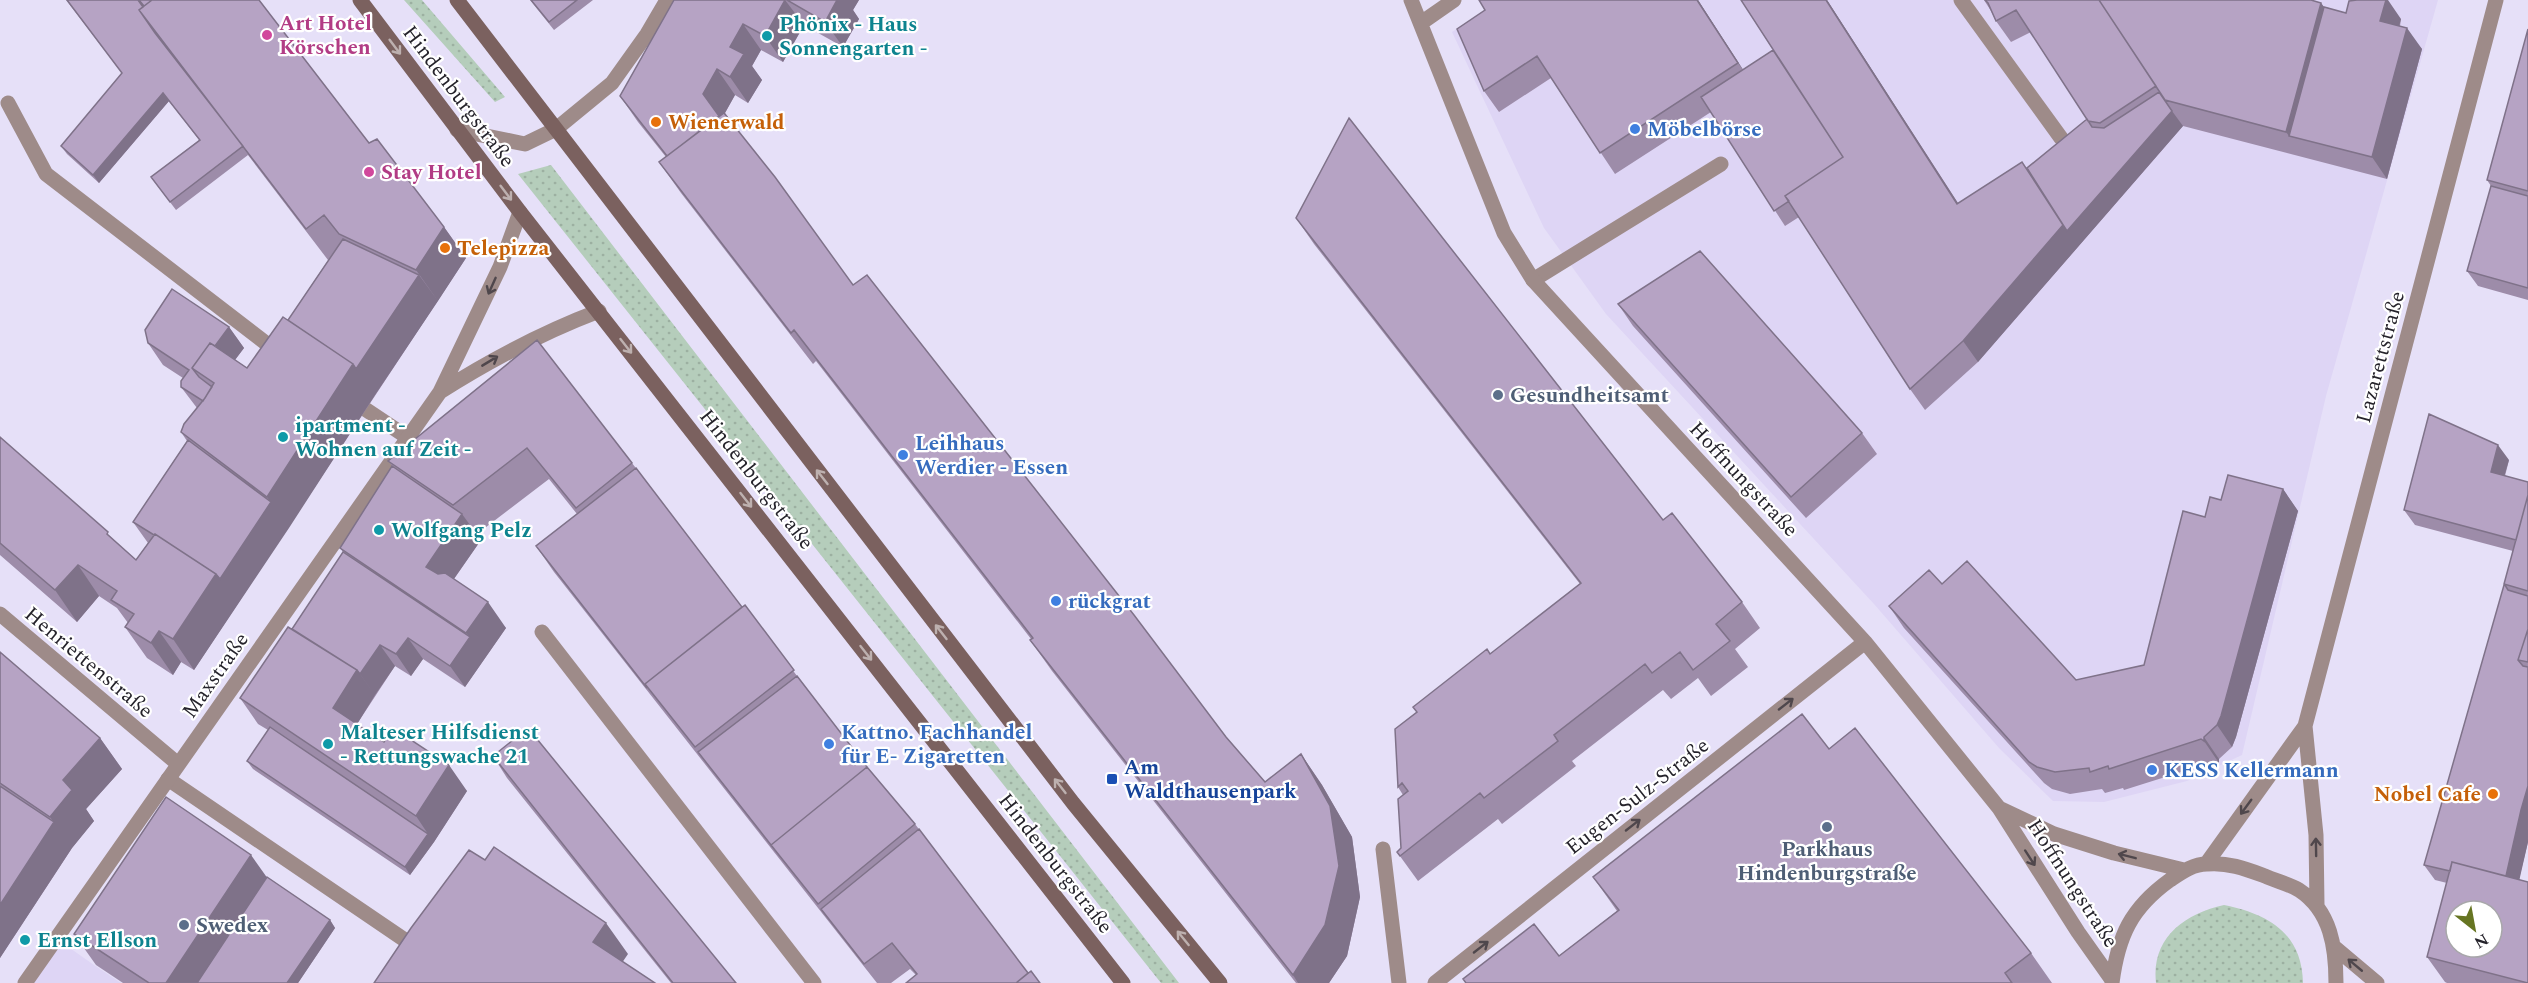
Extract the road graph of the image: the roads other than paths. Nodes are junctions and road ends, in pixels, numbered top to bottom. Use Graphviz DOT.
graph roads {
  1 [pos="360,0"];
  2 [pos="457,0"];
  3 [pos="667,0"];
  4 [pos="1411,0"];
  5 [pos="1455,0"];
  6 [pos="1961,0"];
  7 [pos="2496,0"];
  8 [pos="1421,22"];
  9 [pos="8,104"];
  10 [pos="457,129"];
  11 [pos="556,129"];
  12 [pos="2061,138"];
  13 [pos="1721,164"];
  14 [pos="520,212"];
  15 [pos="1533,280"];
  16 [pos="599,311"];
  17 [pos="293,364"];
  18 [pos="338,392"];
  19 [pos="440,392"];
  20 [pos="407,437"];
  21 [pos="0,614"];
  22 [pos="542,632"];
  23 [pos="1865,642"];
  24 [pos="2304,726"];
  25 [pos="178,764"];
  26 [pos="168,779"];
  27 [pos="1999,808"];
  28 [pos="1383,849"];
  29 [pos="2206,864"];
  30 [pos="2184,870"];
  31 [pos="2317,905"];
  32 [pos="2333,946"];
  33 [pos="433,960"];
  34 [pos="2112,981"];
  35 [pos="1436,982"];
  36 [pos="25,983"];
  37 [pos="814,983"];
  38 [pos="1123,983"];
  39 [pos="1220,983"];
  40 [pos="1399,983"];
  41 [pos="2336,983"];
  42 [pos="2378,983"];
  1 -- 10 [label="main road, Hindenburgstraße, one-way"];
  2 -- 11 [label="main road"];
  3 -- 11 [label="street"];
  4 -- 8 [label="street, Hoffnungstraße"];
  5 -- 8 [label="street"];
  6 -- 12 [label="street"];
  7 -- 24 [label="street, Lazarettstraße"];
  8 -- 15 [label="street, Hoffnungstraße"];
  9 -- 17 [label="street"];
  10 -- 11 [label="street"];
  10 -- 14 [label="main road, Hindenburgstraße, one-way"];
  39 -- 11 [label="main road, one-way"];
  13 -- 15 [label="street"];
  14 -- 16 [label="main road, Hindenburgstraße"];
  14 -- 19 [label="street, Maxstraße, one-way"];
  15 -- 23 [label="street, Hoffnungstraße"];
  19 -- 16 [label="street, Maxstraße, one-way"];
  16 -- 38 [label="main road, Hindenburgstraße, one-way"];
  18 -- 20 [label="street"];
  19 -- 20 [label="street, Maxstraße"];
  20 -- 25 [label="street, Maxstraße"];
  21 -- 25 [label="street, Henriettenstraße"];
  22 -- 37 [label="street"];
  23 -- 27 [label="street, Hoffnungstraße"];
  35 -- 23 [label="street, Eugen-Sulz-Straße, one-way"];
  24 -- 29 [label="street, Lazarettstraße, one-way"];
  31 -- 24 [label="street, Lazarettstraße, one-way"];
  25 -- 26 [label="street, Maxstraße"];
  26 -- 33 [label="street"];
  26 -- 36 [label="street, Maxstraße"];
  30 -- 27 [label="street, Hoffnungstraße, one-way"];
  27 -- 34 [label="street, Hoffnungstraße, one-way"];
  28 -- 40 [label="street"];
  29 -- 30 [label="street"];
  29 -- 31 [label="street"];
  30 -- 34 [label="street"];
  31 -- 32 [label="street"];
  32 -- 41 [label="street"];
  42 -- 32 [label="street, one-way"];
}
